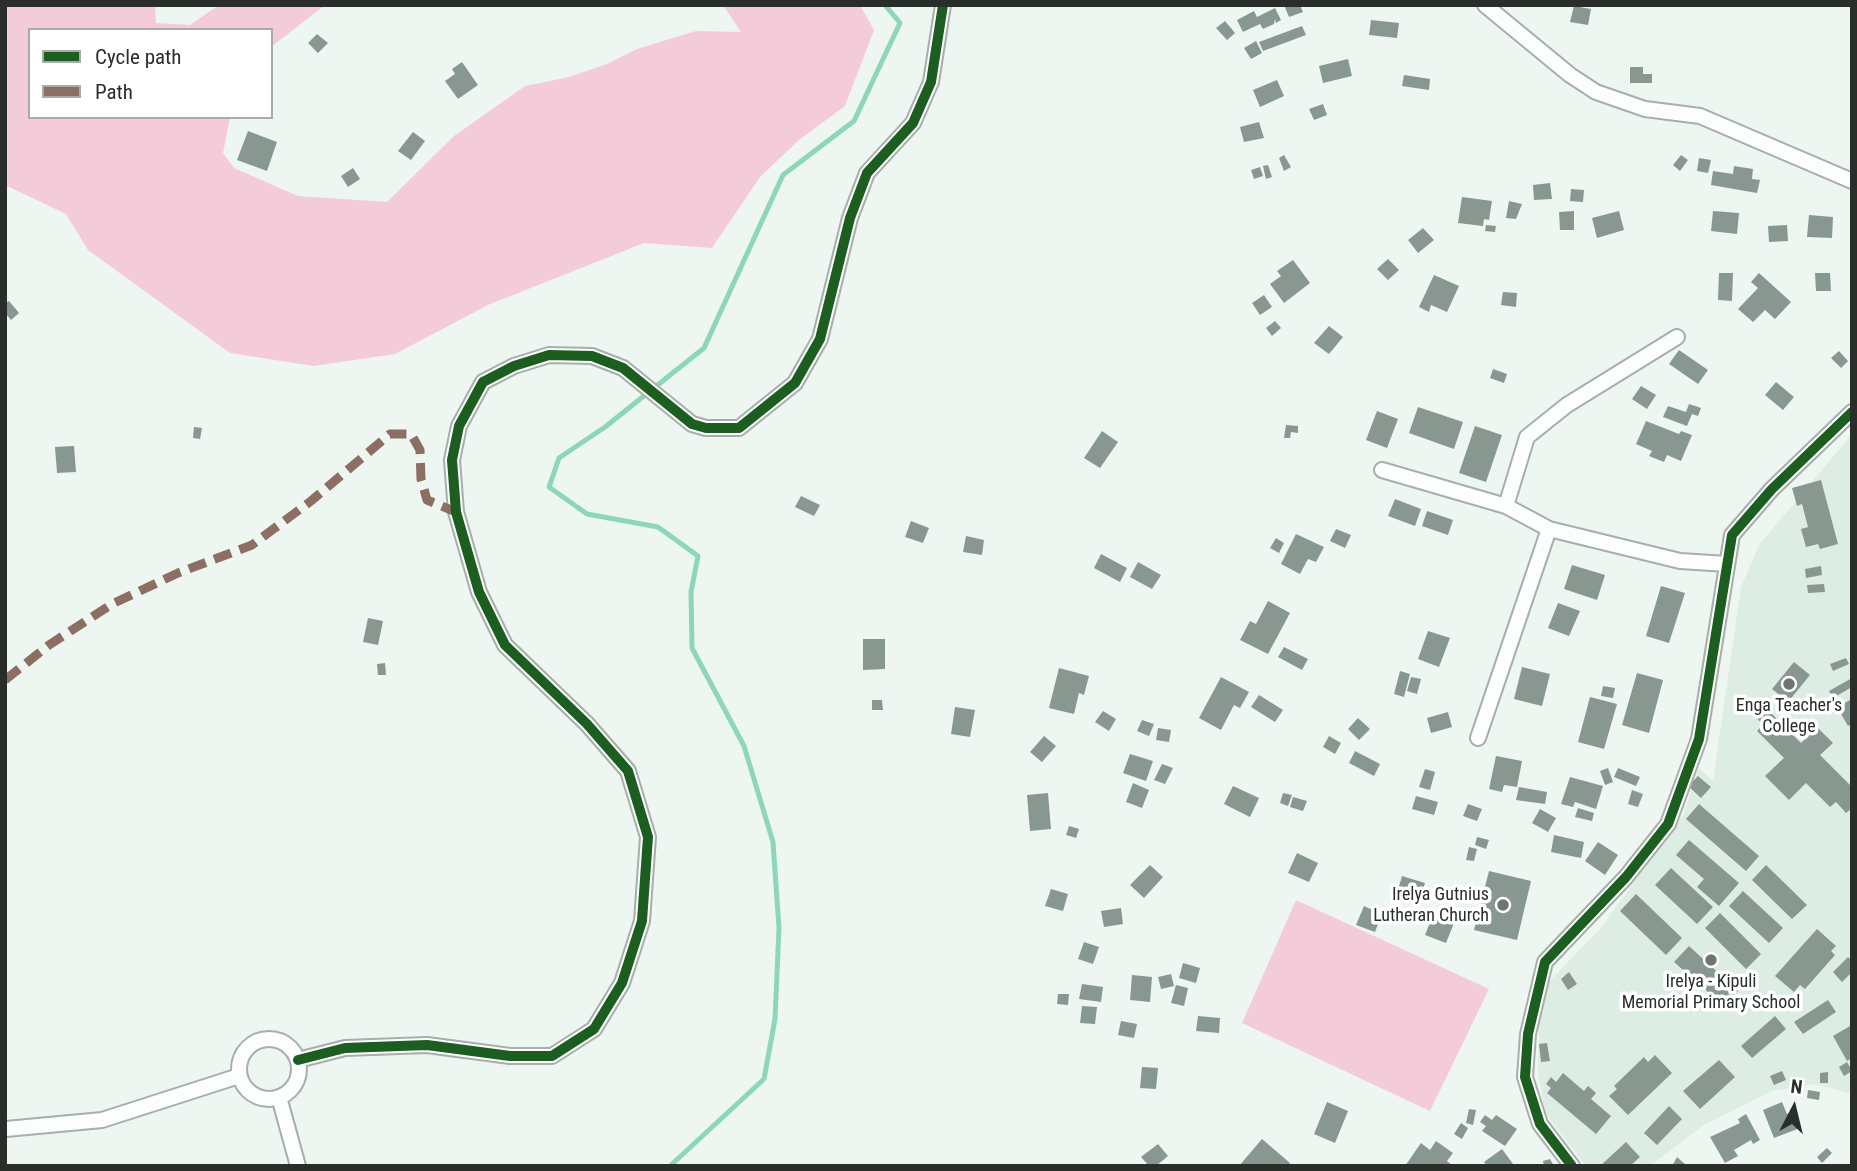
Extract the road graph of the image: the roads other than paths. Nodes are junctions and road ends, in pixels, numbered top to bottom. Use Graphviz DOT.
graph roads {
  1 [pos="943,5"];
  2 [pos="1485,5"];
  3 [pos="1852,181"];
  4 [pos="1677,337"];
  5 [pos="1852,412"];
  6 [pos="1382,470"];
  7 [pos="1506,506"];
  8 [pos="1549,528"];
  9 [pos="1727,564"];
  10 [pos="1478,738"];
  11 [pos="298,1060"];
  12 [pos="239,1076"];
  13 [pos="279,1097"];
  14 [pos="6,1129"];
  15 [pos="299,1166"];
  16 [pos="1572,1166"];
  1 -- 11 [label="street"];
  2 -- 3 [label="street"];
  4 -- 7 [label="street"];
  5 -- 9 [label="street"];
  6 -- 7 [label="street"];
  7 -- 8 [label="street"];
  8 -- 9 [label="street"];
  8 -- 10 [label="street"];
  9 -- 16 [label="street"];
  11 -- 12 [label="street"];
  11 -- 13 [label="street"];
  12 -- 13 [label="street"];
  12 -- 14 [label="street"];
  13 -- 15 [label="street"];
}
